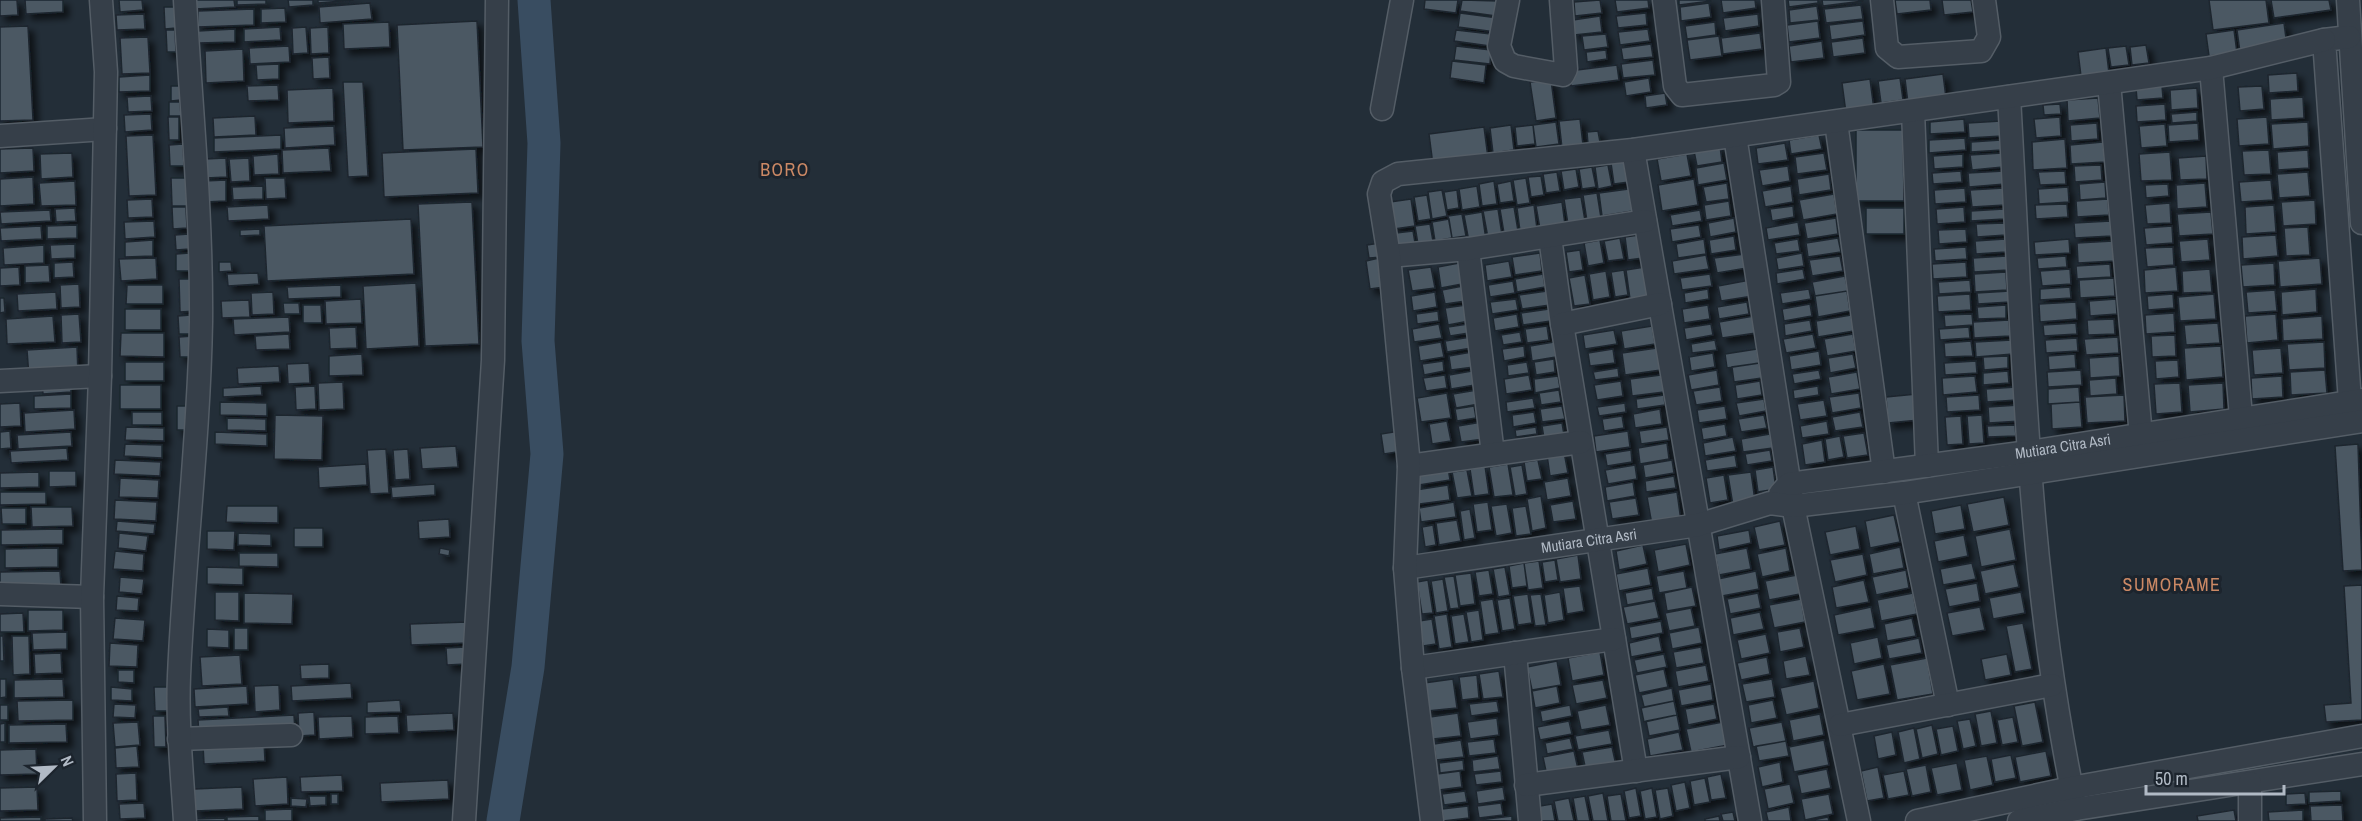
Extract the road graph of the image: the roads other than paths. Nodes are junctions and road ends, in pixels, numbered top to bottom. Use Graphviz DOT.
graph roads {
  1 [pos="101,0"];
  2 [pos="185,0"];
  3 [pos="497,0"];
  4 [pos="1402,0"];
  5 [pos="1508,0"];
  6 [pos="1561,0"];
  7 [pos="1664,0"];
  8 [pos="1773,0"];
  9 [pos="1882,0"];
  10 [pos="1984,0"];
  11 [pos="2352,1"];
  12 [pos="2349,37"];
  13 [pos="2324,40"];
  14 [pos="2211,68"];
  15 [pos="2109,83"];
  16 [pos="2009,97"];
  17 [pos="1382,110"];
  18 [pos="1913,111"];
  19 [pos="1836,122"];
  20 [pos="105,129"];
  21 [pos="0,136"];
  22 [pos="1735,136"];
  23 [pos="1633,150"];
  24 [pos="1645,221"];
  25 [pos="2362,224"];
  26 [pos="1550,237"];
  27 [pos="1468,249"];
  28 [pos="1389,256"];
  29 [pos="1660,304"];
  30 [pos="1562,324"];
  31 [pos="100,376"];
  32 [pos="0,381"];
  33 [pos="2356,411"];
  34 [pos="2241,417"];
  35 [pos="2141,435"];
  36 [pos="1581,442"];
  37 [pos="1493,454"];
  38 [pos="2029,462"];
  39 [pos="1927,465"];
  40 [pos="1408,466"];
  41 [pos="1884,472"];
  42 [pos="1904,493"];
  43 [pos="1791,495"];
  44 [pos="1698,525"];
  45 [pos="1598,542"];
  46 [pos="1405,568"];
  47 [pos="0,594"];
  48 [pos="92,597"];
  49 [pos="1614,639"];
  50 [pos="1515,653"];
  51 [pos="1413,668"];
  52 [pos="2052,685"];
  53 [pos="1948,705"];
  54 [pos="1840,725"];
  55 [pos="291,735"];
  56 [pos="2362,736"];
  57 [pos="179,739"];
  58 [pos="1739,757"];
  59 [pos="2362,764"];
  60 [pos="1636,771"];
  61 [pos="2250,783"];
  62 [pos="1526,785"];
  63 [pos="2073,798"];
  64 [pos="95,821"];
  65 [pos="185,821"];
  66 [pos="464,821"];
  67 [pos="1432,821"];
  68 [pos="1530,821"];
  69 [pos="1750,821"];
  70 [pos="1859,821"];
  71 [pos="1917,821"];
  72 [pos="2019,821"];
  73 [pos="2250,821"];
  1 -- 20 [label="street"];
  2 -- 57 [label="street"];
  3 -- 66 [label="street"];
  4 -- 17 [label="street"];
  5 -- 6 [label="street"];
  7 -- 8 [label="street"];
  9 -- 10 [label="street"];
  11 -- 12 [label="street"];
  12 -- 13 [label="street"];
  12 -- 25 [label="street"];
  13 -- 14 [label="street"];
  13 -- 33 [label="street"];
  14 -- 15 [label="street"];
  14 -- 34 [label="street"];
  15 -- 16 [label="street"];
  15 -- 35 [label="street"];
  16 -- 18 [label="street"];
  16 -- 38 [label="street"];
  18 -- 19 [label="street"];
  18 -- 39 [label="street"];
  19 -- 22 [label="street"];
  19 -- 41 [label="street"];
  20 -- 21 [label="street"];
  20 -- 31 [label="street"];
  22 -- 23 [label="street"];
  22 -- 43 [label="street"];
  23 -- 24 [label="street"];
  23 -- 28 [label="street"];
  24 -- 26 [label="street"];
  24 -- 29 [label="street"];
  26 -- 27 [label="street"];
  26 -- 30 [label="street"];
  27 -- 28 [label="street"];
  27 -- 37 [label="street"];
  28 -- 40 [label="street"];
  29 -- 30 [label="street"];
  29 -- 44 [label="street"];
  30 -- 36 [label="street"];
  31 -- 32 [label="street"];
  31 -- 48 [label="street"];
  33 -- 34 [label="street, Mutiara Citra Asri"];
  33 -- 38 [label="street, Mutiara Citra Asri"];
  34 -- 35 [label="street, Mutiara Citra Asri"];
  35 -- 38 [label="street, Mutiara Citra Asri"];
  36 -- 37 [label="street"];
  36 -- 45 [label="street"];
  37 -- 40 [label="street"];
  38 -- 39 [label="street, Mutiara Citra Asri"];
  38 -- 42 [label="street, Mutiara Citra Asri"];
  38 -- 52 [label="street"];
  39 -- 41 [label="street, Mutiara Citra Asri"];
  40 -- 46 [label="street"];
  41 -- 43 [label="street, Mutiara Citra Asri"];
  42 -- 43 [label="street, Mutiara Citra Asri"];
  42 -- 53 [label="street"];
  43 -- 44 [label="street, Mutiara Citra Asri"];
  43 -- 54 [label="street"];
  44 -- 45 [label="street, Mutiara Citra Asri"];
  44 -- 58 [label="street"];
  45 -- 46 [label="street, Mutiara Citra Asri"];
  45 -- 49 [label="street"];
  46 -- 51 [label="street"];
  47 -- 48 [label="street"];
  48 -- 64 [label="street"];
  49 -- 50 [label="street"];
  49 -- 60 [label="street"];
  50 -- 51 [label="street"];
  50 -- 62 [label="street"];
  51 -- 67 [label="street"];
  52 -- 53 [label="street"];
  52 -- 63 [label="street"];
  53 -- 54 [label="street"];
  54 -- 70 [label="street"];
  55 -- 57 [label="street"];
  56 -- 63 [label="street"];
  57 -- 65 [label="street"];
  58 -- 60 [label="street"];
  58 -- 69 [label="street"];
  59 -- 61 [label="street"];
  60 -- 62 [label="street"];
  61 -- 63 [label="street"];
  61 -- 73 [label="street"];
  62 -- 68 [label="street"];
  63 -- 71 [label="street"];
  63 -- 72 [label="street"];
}
